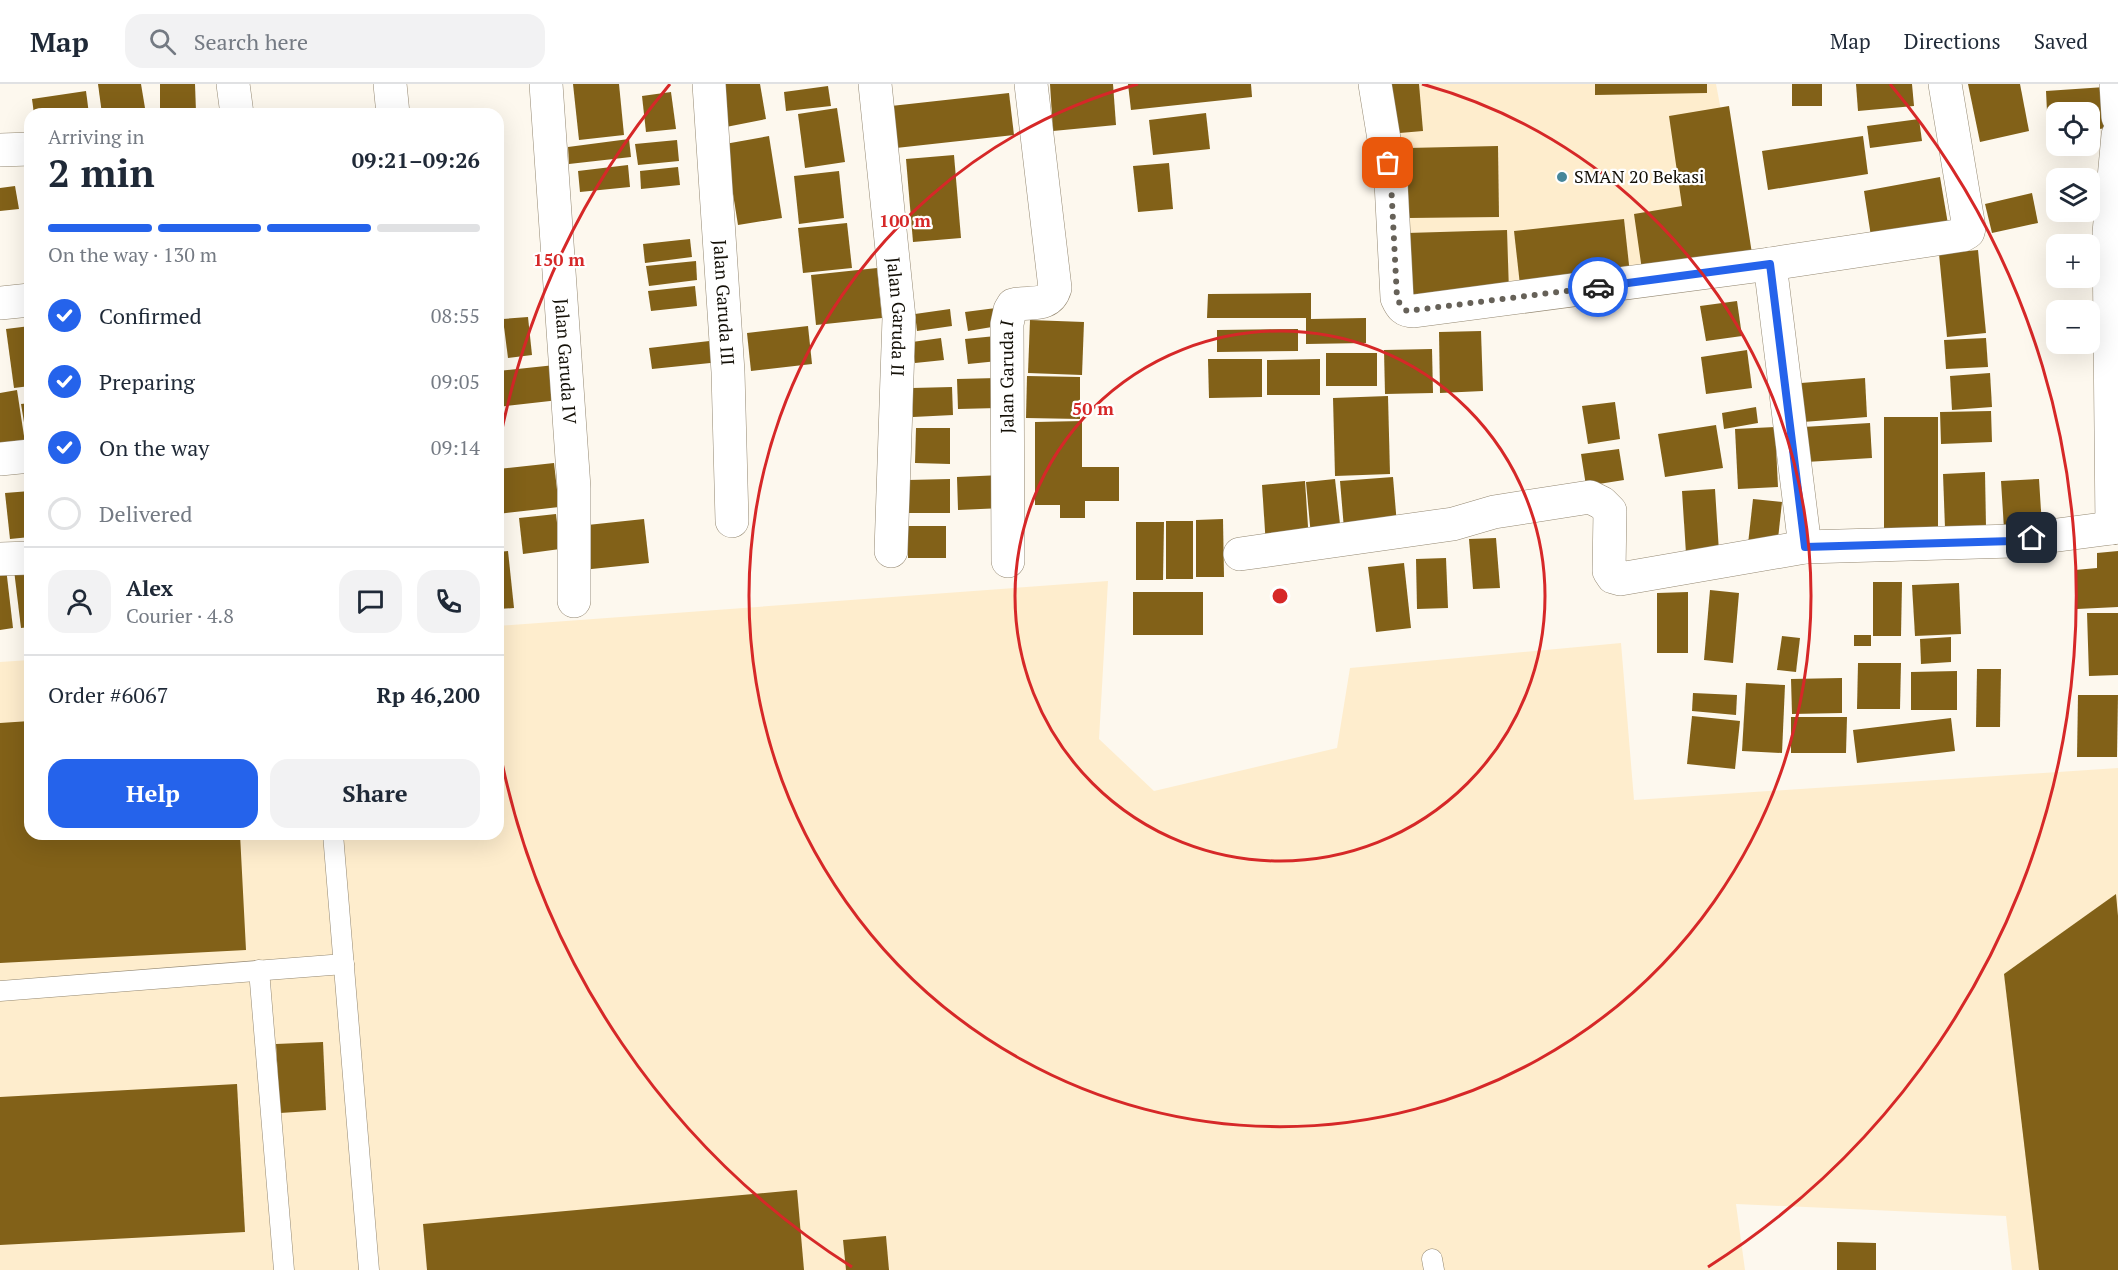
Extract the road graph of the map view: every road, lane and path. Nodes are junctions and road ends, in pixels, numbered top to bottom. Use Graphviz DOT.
graph roads {
  1 [pos="233,84"];
  2 [pos="390,84"];
  3 [pos="546,84"];
  4 [pos="709,84"];
  5 [pos="875,84"];
  6 [pos="1031,84"];
  7 [pos="1375,84"];
  8 [pos="1945,84"];
  9 [pos="2116,84"];
  10 [pos="236,108"];
  11 [pos="392,108"];
  12 [pos="2118,117"];
  13 [pos="2118,135"];
  14 [pos="24,148"];
  15 [pos="0,150"];
  16 [pos="1770,264"];
  17 [pos="24,301"];
  18 [pos="0,303"];
  19 [pos="24,457"];
  20 [pos="0,459"];
  21 [pos="732,521"];
  22 [pos="2115,527"];
  23 [pos="1805,547"];
  24 [pos="891,551"];
  25 [pos="1240,554"];
  26 [pos="24,558"];
  27 [pos="0,559"];
  28 [pos="1008,561"];
  29 [pos="574,601"];
  30 [pos="334,840"];
  31 [pos="344,964"];
  32 [pos="259,970"];
  33 [pos="0,991"];
  34 [pos="284,1270"];
  35 [pos="369,1270"];
  1 -- 10 [label="street"];
  2 -- 11 [label="street"];
  3 -- 29 [label="street, Jalan Garuda IV"];
  4 -- 21 [label="street, Jalan Garuda III"];
  5 -- 24 [label="street, Jalan Garuda II"];
  6 -- 28 [label="street, Jalan Garuda I"];
  7 -- 16 [label="street"];
  8 -- 16 [label="street"];
  9 -- 12 [label="street"];
  13 -- 22 [label="street"];
  14 -- 15 [label="street"];
  16 -- 23 [label="street"];
  17 -- 18 [label="street"];
  19 -- 20 [label="street"];
  22 -- 23 [label="street"];
  23 -- 25 [label="street"];
  26 -- 27 [label="street"];
  30 -- 31 [label="lane"];
  31 -- 32 [label="lane"];
  31 -- 35 [label="lane"];
  32 -- 33 [label="lane"];
  32 -- 34 [label="lane"];
}
